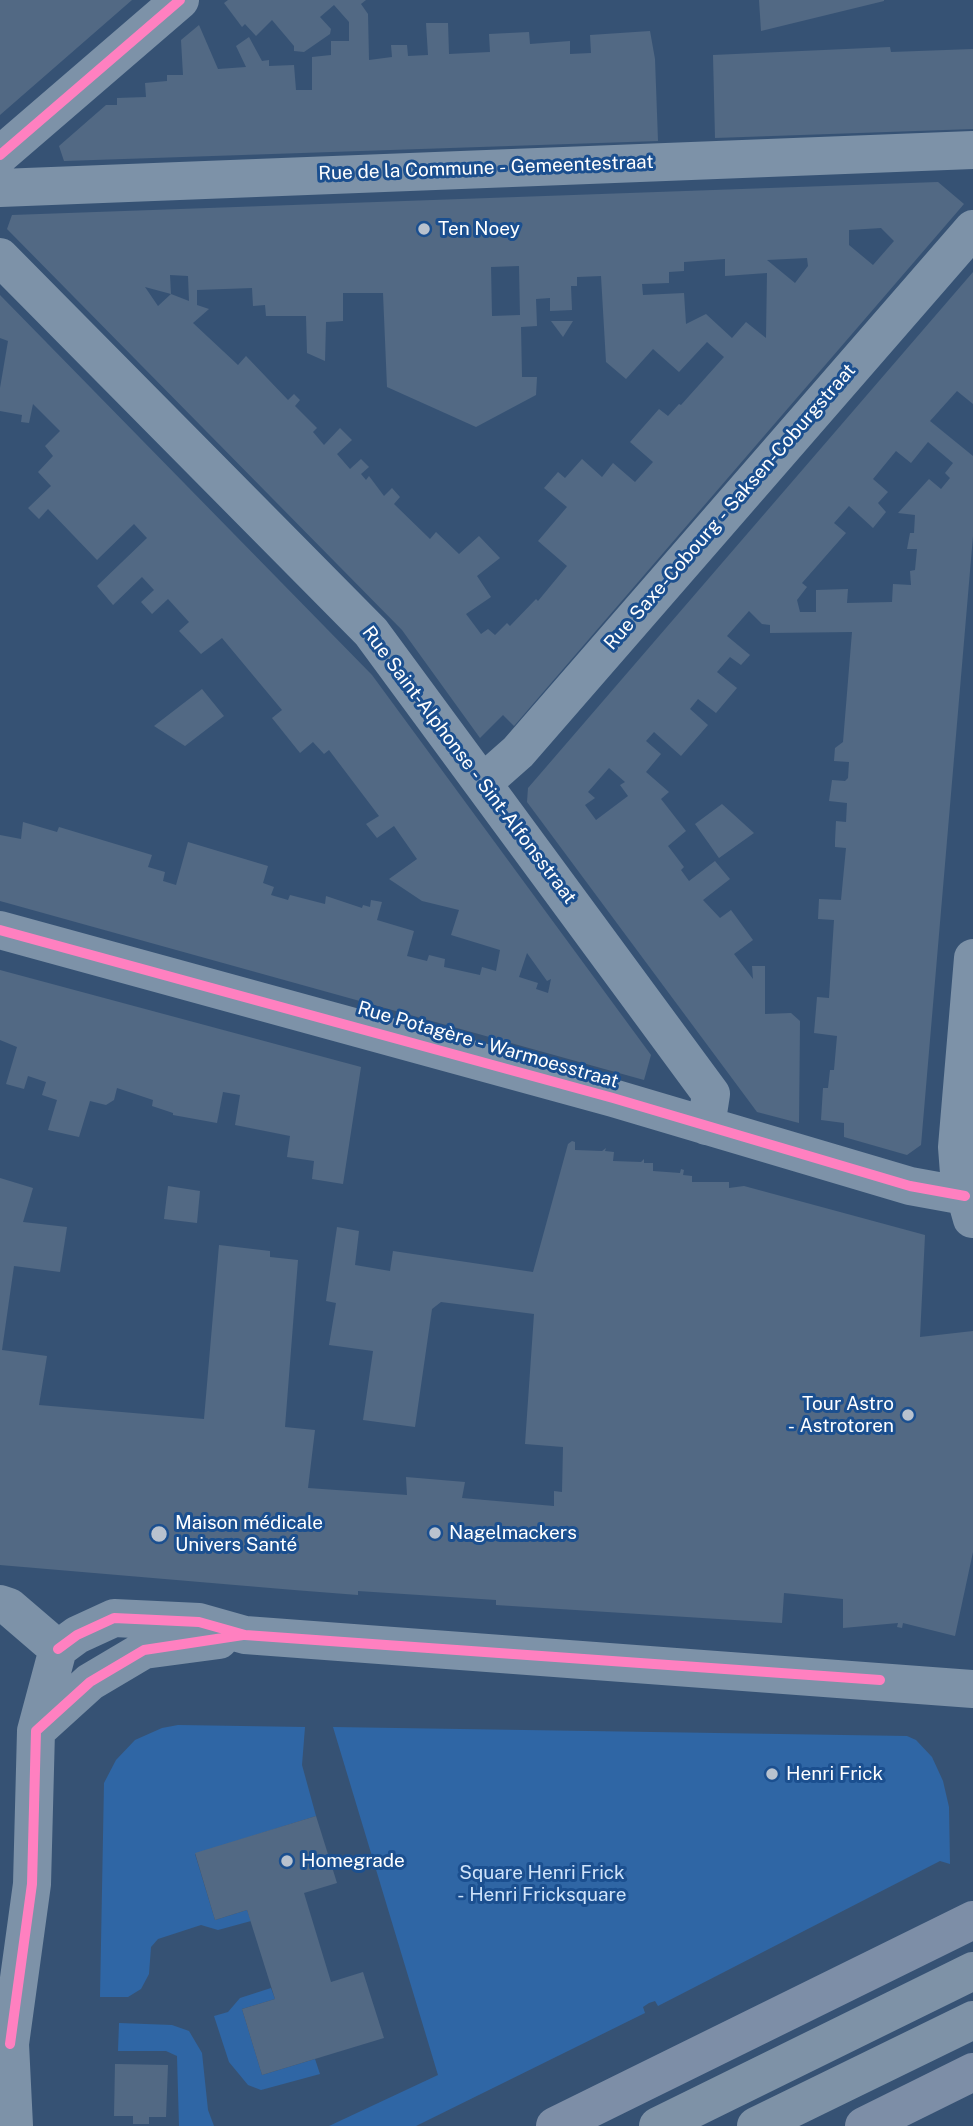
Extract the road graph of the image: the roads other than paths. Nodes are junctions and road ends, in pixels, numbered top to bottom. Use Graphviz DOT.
graph roads {
  1 [pos="180,0"];
  2 [pos="973,150"];
  3 [pos="0,155"];
  4 [pos="0,188"];
  5 [pos="973,229"];
  6 [pos="0,257"];
  7 [pos="484,782"];
  8 [pos="0,930"];
  9 [pos="973,958"];
  10 [pos="706,1126"];
  11 [pos="970,1204"];
  12 [pos="0,1604"];
  13 [pos="245,1635"];
  14 [pos="58,1649"];
  15 [pos="973,1689"];
  16 [pos="36,1731"];
  17 [pos="973,1920"];
  18 [pos="973,1970"];
  19 [pos="973,2020"];
  20 [pos="5,2044"];
  21 [pos="973,2072"];
  22 [pos="15,2126"];
  23 [pos="555,2126"];
  24 [pos="659,2126"];
  25 [pos="756,2126"];
  26 [pos="864,2126"];
  1 -- 3 [label="street"];
  2 -- 4 [label="street, Rue de la Commune - Gemeentestraat"];
  5 -- 7 [label="street, Rue Saxe-Cobourg - Saksen-Coburgstraat"];
  6 -- 7 [label="street, Rue Saint-Alphonse - Sint-Alfonsstraat"];
  7 -- 10 [label="street, Rue Saint-Alphonse - Sint-Alfonsstraat"];
  8 -- 10 [label="street, Rue Potagère - Warmoesstraat"];
  9 -- 11 [label="street"];
  10 -- 11 [label="street, Rue Potagère - Warmoesstraat"];
  12 -- 14 [label="street"];
  13 -- 14 [label="street"];
  13 -- 15 [label="street"];
  13 -- 16 [label="street"];
  14 -- 16 [label="street"];
  16 -- 20 [label="street"];
  17 -- 23 [label="main road"];
  18 -- 24 [label="highway"];
  19 -- 25 [label="highway"];
  20 -- 22 [label="street"];
  21 -- 26 [label="main road"];
}
